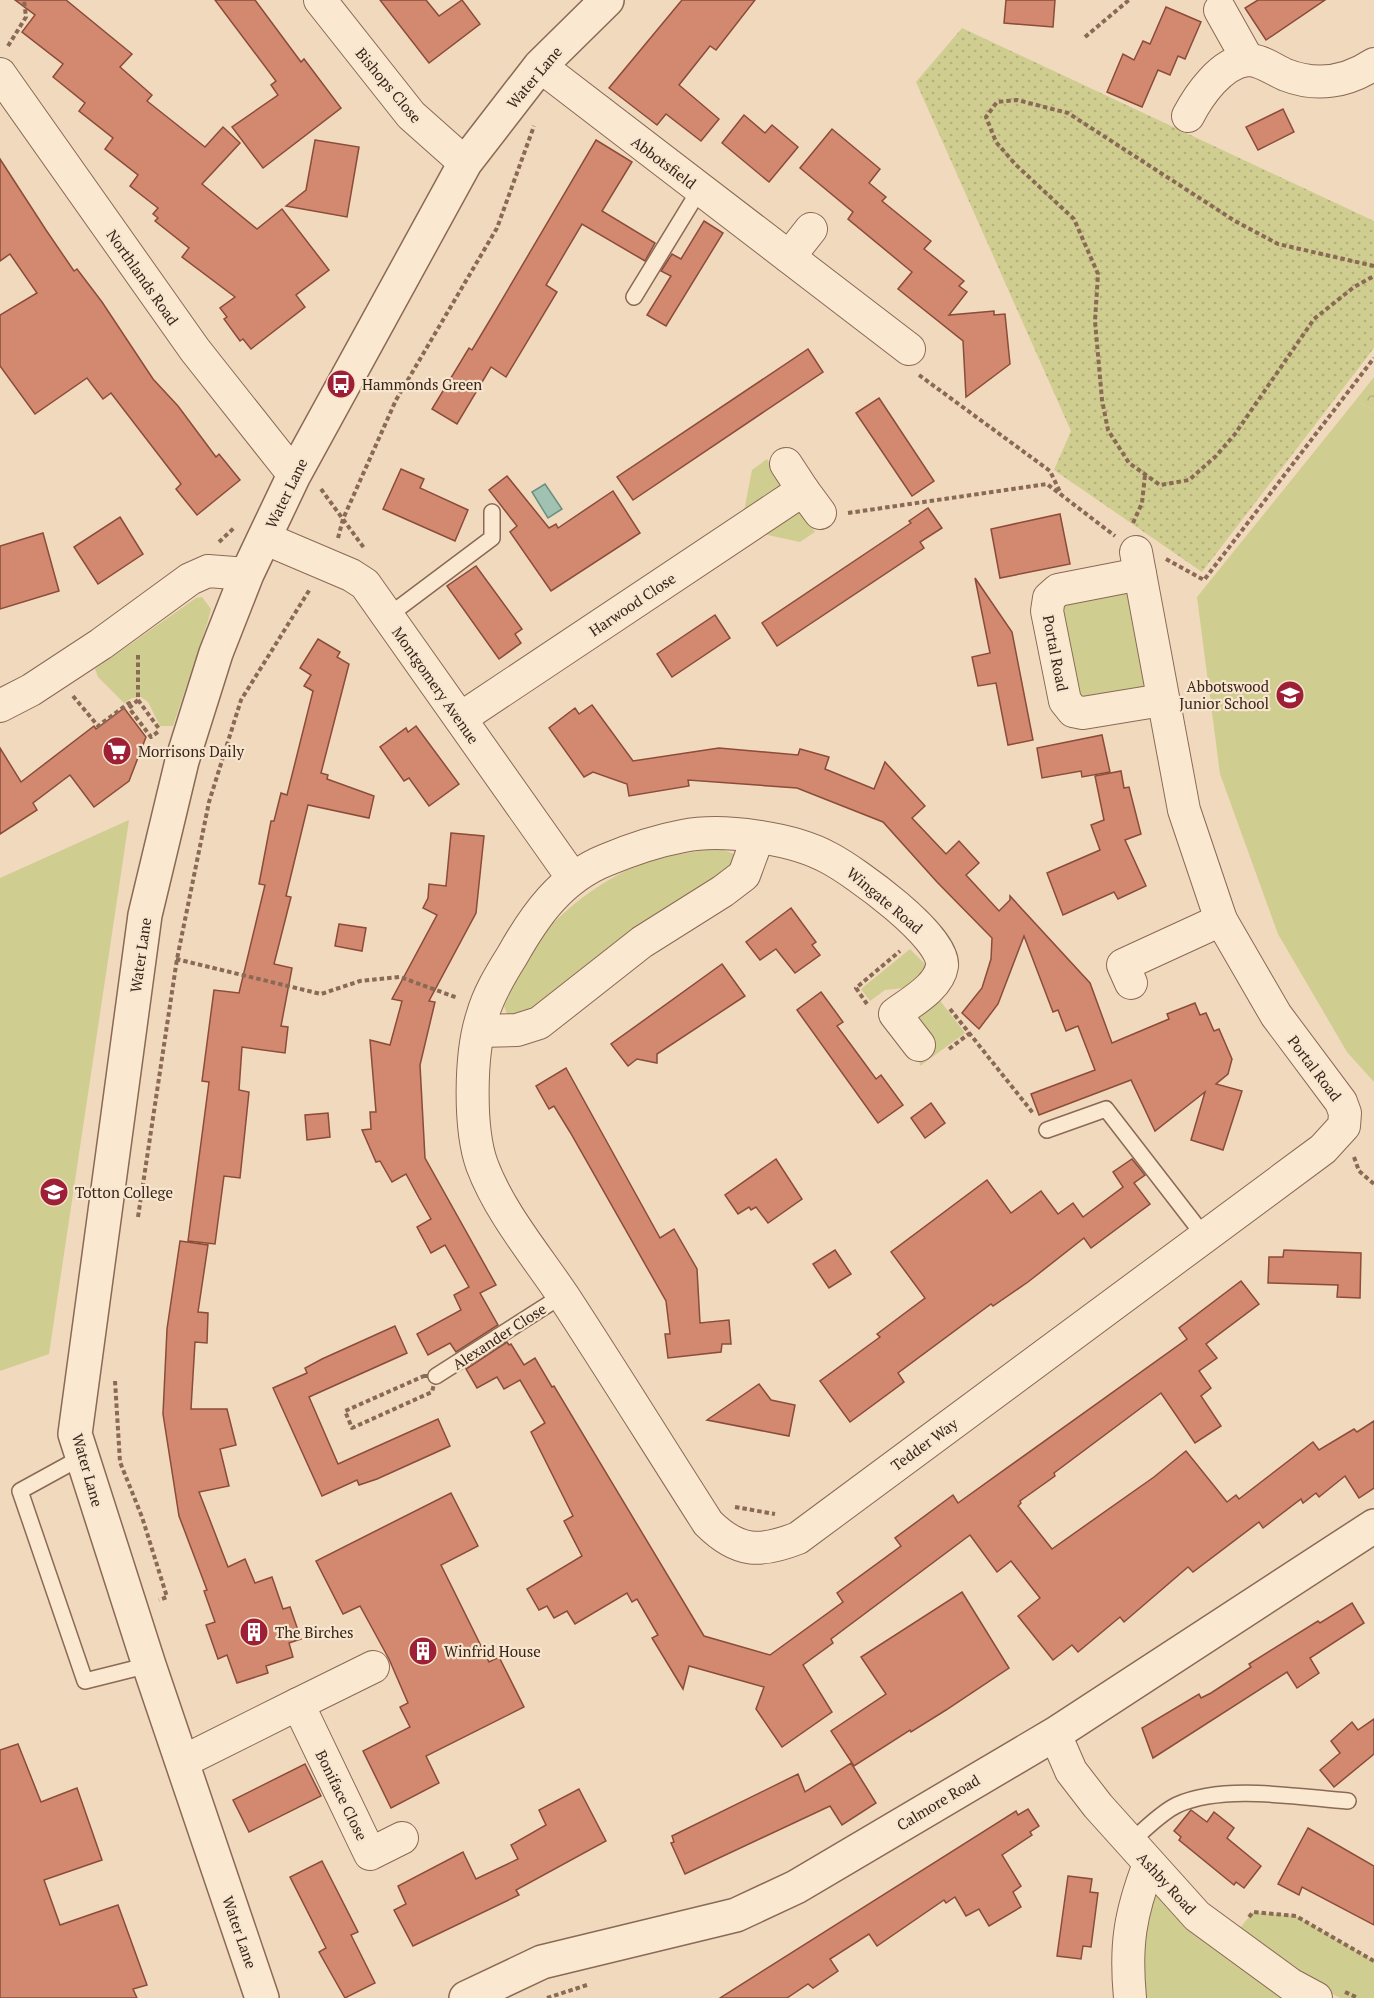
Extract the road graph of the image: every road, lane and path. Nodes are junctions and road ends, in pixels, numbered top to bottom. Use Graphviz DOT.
graph roads {
  1 [pos="24,0"];
  2 [pos="320,0"];
  3 [pos="607,0"];
  4 [pos="1129,0"];
  5 [pos="1220,9"];
  6 [pos="1085,38"];
  7 [pos="1248,60"];
  8 [pos="2,63"];
  9 [pos="1374,64"];
  10 [pos="540,66"];
  11 [pos="1188,116"];
  12 [pos="535,124"];
  13 [pos="465,164"];
  14 [pos="700,189"];
  15 [pos="811,229"];
  16 [pos="789,257"];
  17 [pos="1374,266"];
  18 [pos="1374,276"];
  19 [pos="634,297"];
  20 [pos="909,349"];
  21 [pos="1374,358"];
  22 [pos="786,464"];
  23 [pos="294,475"];
  24 [pos="1145,475"];
  25 [pos="1061,495"];
  26 [pos="811,502"];
  27 [pos="492,512"];
  28 [pos="344,519"];
  29 [pos="264,538"];
  30 [pos="368,554"];
  31 [pos="1133,556"];
  32 [pos="326,564"];
  33 [pos="247,574"];
  34 [pos="388,616"];
  35 [pos="136,618"];
  36 [pos="64,700"];
  37 [pos="138,700"];
  38 [pos="1162,700"];
  39 [pos="0,706"];
  40 [pos="130,707"];
  41 [pos="461,718"];
  42 [pos="758,837"];
  43 [pos="572,877"];
  44 [pos="1221,920"];
  45 [pos="140,950"];
  46 [pos="177,959"];
  47 [pos="1123,965"];
  48 [pos="931,986"];
  49 [pos="482,1018"];
  50 [pos="919,1045"];
  51 [pos="1047,1130"];
  52 [pos="1349,1140"];
  53 [pos="1347,1158"];
  54 [pos="137,1222"];
  55 [pos="1205,1237"];
  56 [pos="563,1295"];
  57 [pos="116,1375"];
  58 [pos="436,1377"];
  59 [pos="82,1456"];
  60 [pos="729,1506"];
  61 [pos="780,1515"];
  62 [pos="1374,1526"];
  63 [pos="131,1610"];
  64 [pos="149,1665"];
  65 [pos="373,1667"];
  66 [pos="298,1704"];
  67 [pos="1055,1734"];
  68 [pos="182,1762"];
  69 [pos="1348,1801"];
  70 [pos="402,1838"];
  71 [pos="1139,1853"];
  72 [pos="1247,1919"];
  73 [pos="1374,1961"];
  74 [pos="592,1983"];
  75 [pos="500,1990"];
  76 [pos="1328,1994"];
  77 [pos="262,1998"];
  78 [pos="466,1998"];
  79 [pos="547,1998"];
  80 [pos="1130,1998"];
  81 [pos="1358,1998"];
  1 -- 8 [label="path"];
  2 -- 13 [label="street, Bishops Close"];
  3 -- 10 [label="street, Water Lane"];
  4 -- 6 [label="path"];
  5 -- 7 [label="street"];
  7 -- 9 [label="street"];
  7 -- 11 [label="street"];
  8 -- 23 [label="street, Northlands Road"];
  10 -- 13 [label="street, Water Lane"];
  10 -- 14 [label="street, Abbotsfield"];
  12 -- 28 [label="path"];
  13 -- 23 [label="street, Water Lane"];
  14 -- 16 [label="street, Abbotsfield"];
  14 -- 19 [label="lane"];
  15 -- 16 [label="street"];
  16 -- 20 [label="street, Abbotsfield"];
  17 -- 24 [label="path"];
  18 -- 24 [label="path"];
  20 -- 25 [label="path"];
  21 -- 31 [label="path"];
  22 -- 26 [label="street"];
  23 -- 28 [label="path"];
  23 -- 29 [label="street, Water Lane"];
  24 -- 31 [label="path"];
  25 -- 26 [label="path"];
  25 -- 31 [label="path"];
  26 -- 41 [label="street, Harwood Close"];
  27 -- 34 [label="lane"];
  28 -- 30 [label="path"];
  28 -- 32 [label="path"];
  29 -- 32 [label="street, Montgomery Avenue"];
  29 -- 33 [label="street, Water Lane"];
  31 -- 38 [label="street, Portal Road"];
  31 -- 38 [label="street, Portal Road"];
  32 -- 34 [label="street, Montgomery Avenue"];
  32 -- 46 [label="path"];
  33 -- 35 [label="street"];
  33 -- 45 [label="street, Water Lane"];
  34 -- 41 [label="street, Montgomery Avenue"];
  35 -- 37 [label="path"];
  35 -- 39 [label="street"];
  36 -- 40 [label="path"];
  37 -- 40 [label="path"];
  37 -- 40 [label="path"];
  38 -- 44 [label="street, Portal Road"];
  41 -- 43 [label="street, Montgomery Avenue"];
  42 -- 43 [label="street, Wingate Road"];
  42 -- 48 [label="street, Wingate Road"];
  42 -- 49 [label="street"];
  43 -- 49 [label="street"];
  44 -- 47 [label="street"];
  44 -- 52 [label="street, Portal Road"];
  45 -- 46 [label="path"];
  45 -- 59 [label="street, Water Lane"];
  46 -- 49 [label="path"];
  46 -- 54 [label="path"];
  48 -- 50 [label="street, Wingate Road"];
  48 -- 51 [label="path"];
  49 -- 56 [label="street, Tedder Way"];
  51 -- 55 [label="lane"];
  52 -- 53 [label="path"];
  52 -- 55 [label="street, Tedder Way"];
  55 -- 56 [label="street, Tedder Way"];
  56 -- 58 [label="lane, Alexander Close"];
  57 -- 63 [label="path"];
  58 -- 58 [label="path"];
  59 -- 63 [label="street, Water Lane"];
  59 -- 64 [label="lane"];
  60 -- 61 [label="path"];
  62 -- 67 [label="street, Calmore Road"];
  63 -- 64 [label="street, Water Lane"];
  64 -- 68 [label="street, Water Lane"];
  65 -- 66 [label="street"];
  66 -- 68 [label="street"];
  66 -- 70 [label="street, Boniface Close"];
  67 -- 71 [label="street, Ashby Road"];
  67 -- 75 [label="street, Calmore Road"];
  68 -- 77 [label="street, Water Lane"];
  69 -- 71 [label="lane"];
  71 -- 76 [label="street, Ashby Road"];
  71 -- 80 [label="street"];
  72 -- 73 [label="path"];
  74 -- 79 [label="path"];
  75 -- 78 [label="street, Calmore Road"];
  76 -- 81 [label="path"];
}
